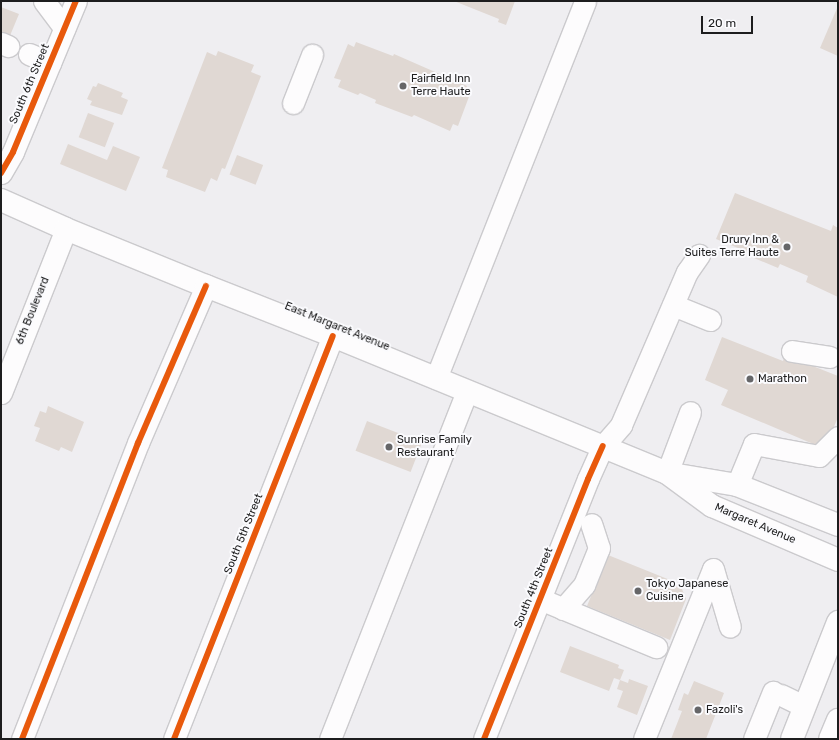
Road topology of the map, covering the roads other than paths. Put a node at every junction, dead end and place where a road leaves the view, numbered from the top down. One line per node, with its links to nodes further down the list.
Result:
1 (44, 1): 4 (street)
2 (76, 1): 4 (street, South 6th Street)
3 (585, 1): 19 (street)
4 (64, 28): 7 (street, South 6th Street)
5 (29, 54): 7 (street)
6 (312, 55): 8 (street)
7 (50, 63): 9 (street, South 6th Street)
8 (293, 103)
9 (1, 173)
10 (1, 200): 11 (main road, East Margaret Avenue)
11 (66, 229): 13 (main road, East Margaret Avenue); 21 (street, 6th Boulevard)
12 (699, 255): 14 (street, South 4th Street)
13 (206, 286): 16 (main road, East Margaret Avenue); 37 (street)
14 (673, 305): 15 (street); 24 (street, South 4th Street)
15 (710, 320)
16 (333, 336): 19 (main road, East Margaret Avenue); 38 (street, South 5th Street)
17 (792, 351): 18 (street)
18 (830, 357)
19 (436, 378): 20 (main road, East Margaret Avenue)
20 (467, 391): 24 (main road, East Margaret Avenue); 39 (street)
21 (1, 393)
22 (690, 412): 25 (street)
23 (838, 437): 26 (street)
24 (603, 446): 25 (main road, East Margaret Avenue); 30 (street, South 4th Street)
25 (666, 473): 26 (main road); 29 (main road, Margaret Avenue)
26 (737, 485): 28 (main road)
27 (591, 524): 31 (street)
28 (838, 525)
29 (838, 560)
30 (540, 599): 31 (street); 40 (street, South 4th Street)
31 (563, 609): 34 (street)
32 (838, 622): 35 (main road)
33 (730, 627): 41 (street)
34 (656, 647)
35 (804, 706): 42 (street); 43 (main road)
36 (838, 720): 44 (main road)
37 (22, 739)
38 (174, 739)
39 (330, 739)
40 (484, 739)
41 (644, 739)
42 (754, 739)
43 (792, 739)
44 (830, 739)

